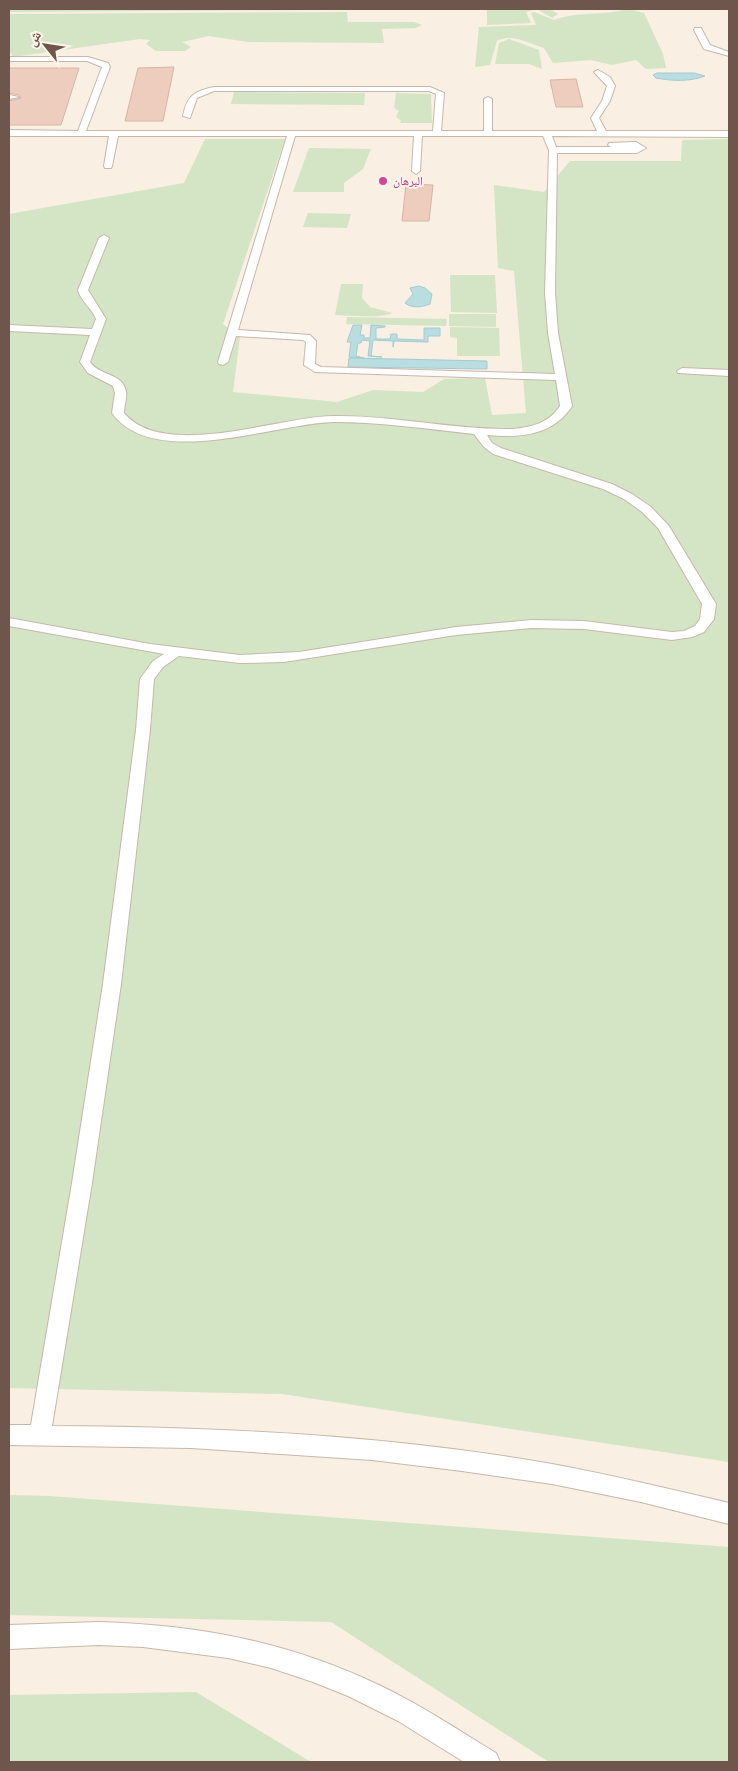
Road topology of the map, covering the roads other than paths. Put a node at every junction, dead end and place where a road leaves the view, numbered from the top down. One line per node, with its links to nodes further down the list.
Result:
1 (698, 30): 2 (lane)
2 (729, 54)
3 (9, 59): 8 (lane)
4 (598, 72): 15 (lane)
5 (488, 99): 13 (lane)
6 (187, 116): 12 (lane)
7 (9, 133): 8 (lane)
8 (81, 133): 9 (lane)
9 (114, 133): 10 (lane); 18 (lane)
10 (292, 133): 11 (lane); 23 (lane)
11 (418, 133): 12 (lane); 19 (lane)
12 (437, 133): 13 (lane)
13 (488, 133): 14 (lane)
14 (546, 133): 15 (lane); 17 (lane)
15 (603, 134): 16 (lane)
16 (729, 134)
17 (552, 147): 17 (lane); 27 (lane)
18 (108, 166)
19 (416, 172)
20 (104, 238): 22 (lane)
21 (9, 328): 22 (lane)
22 (97, 332): 28 (lane)
23 (232, 333): 24 (lane); 27 (lane)
24 (223, 362)
25 (682, 371): 26 (lane)
26 (729, 372)
27 (561, 377): 28 (lane)
28 (478, 431): 30 (lane)
29 (9, 622): 30 (lane)
30 (176, 652): 31 (lane)
31 (40, 1435): 32 (lane); 33 (lane)
32 (9, 1436)
33 (729, 1514)
34 (9, 1637): 35 (lane)
35 (487, 1762)

